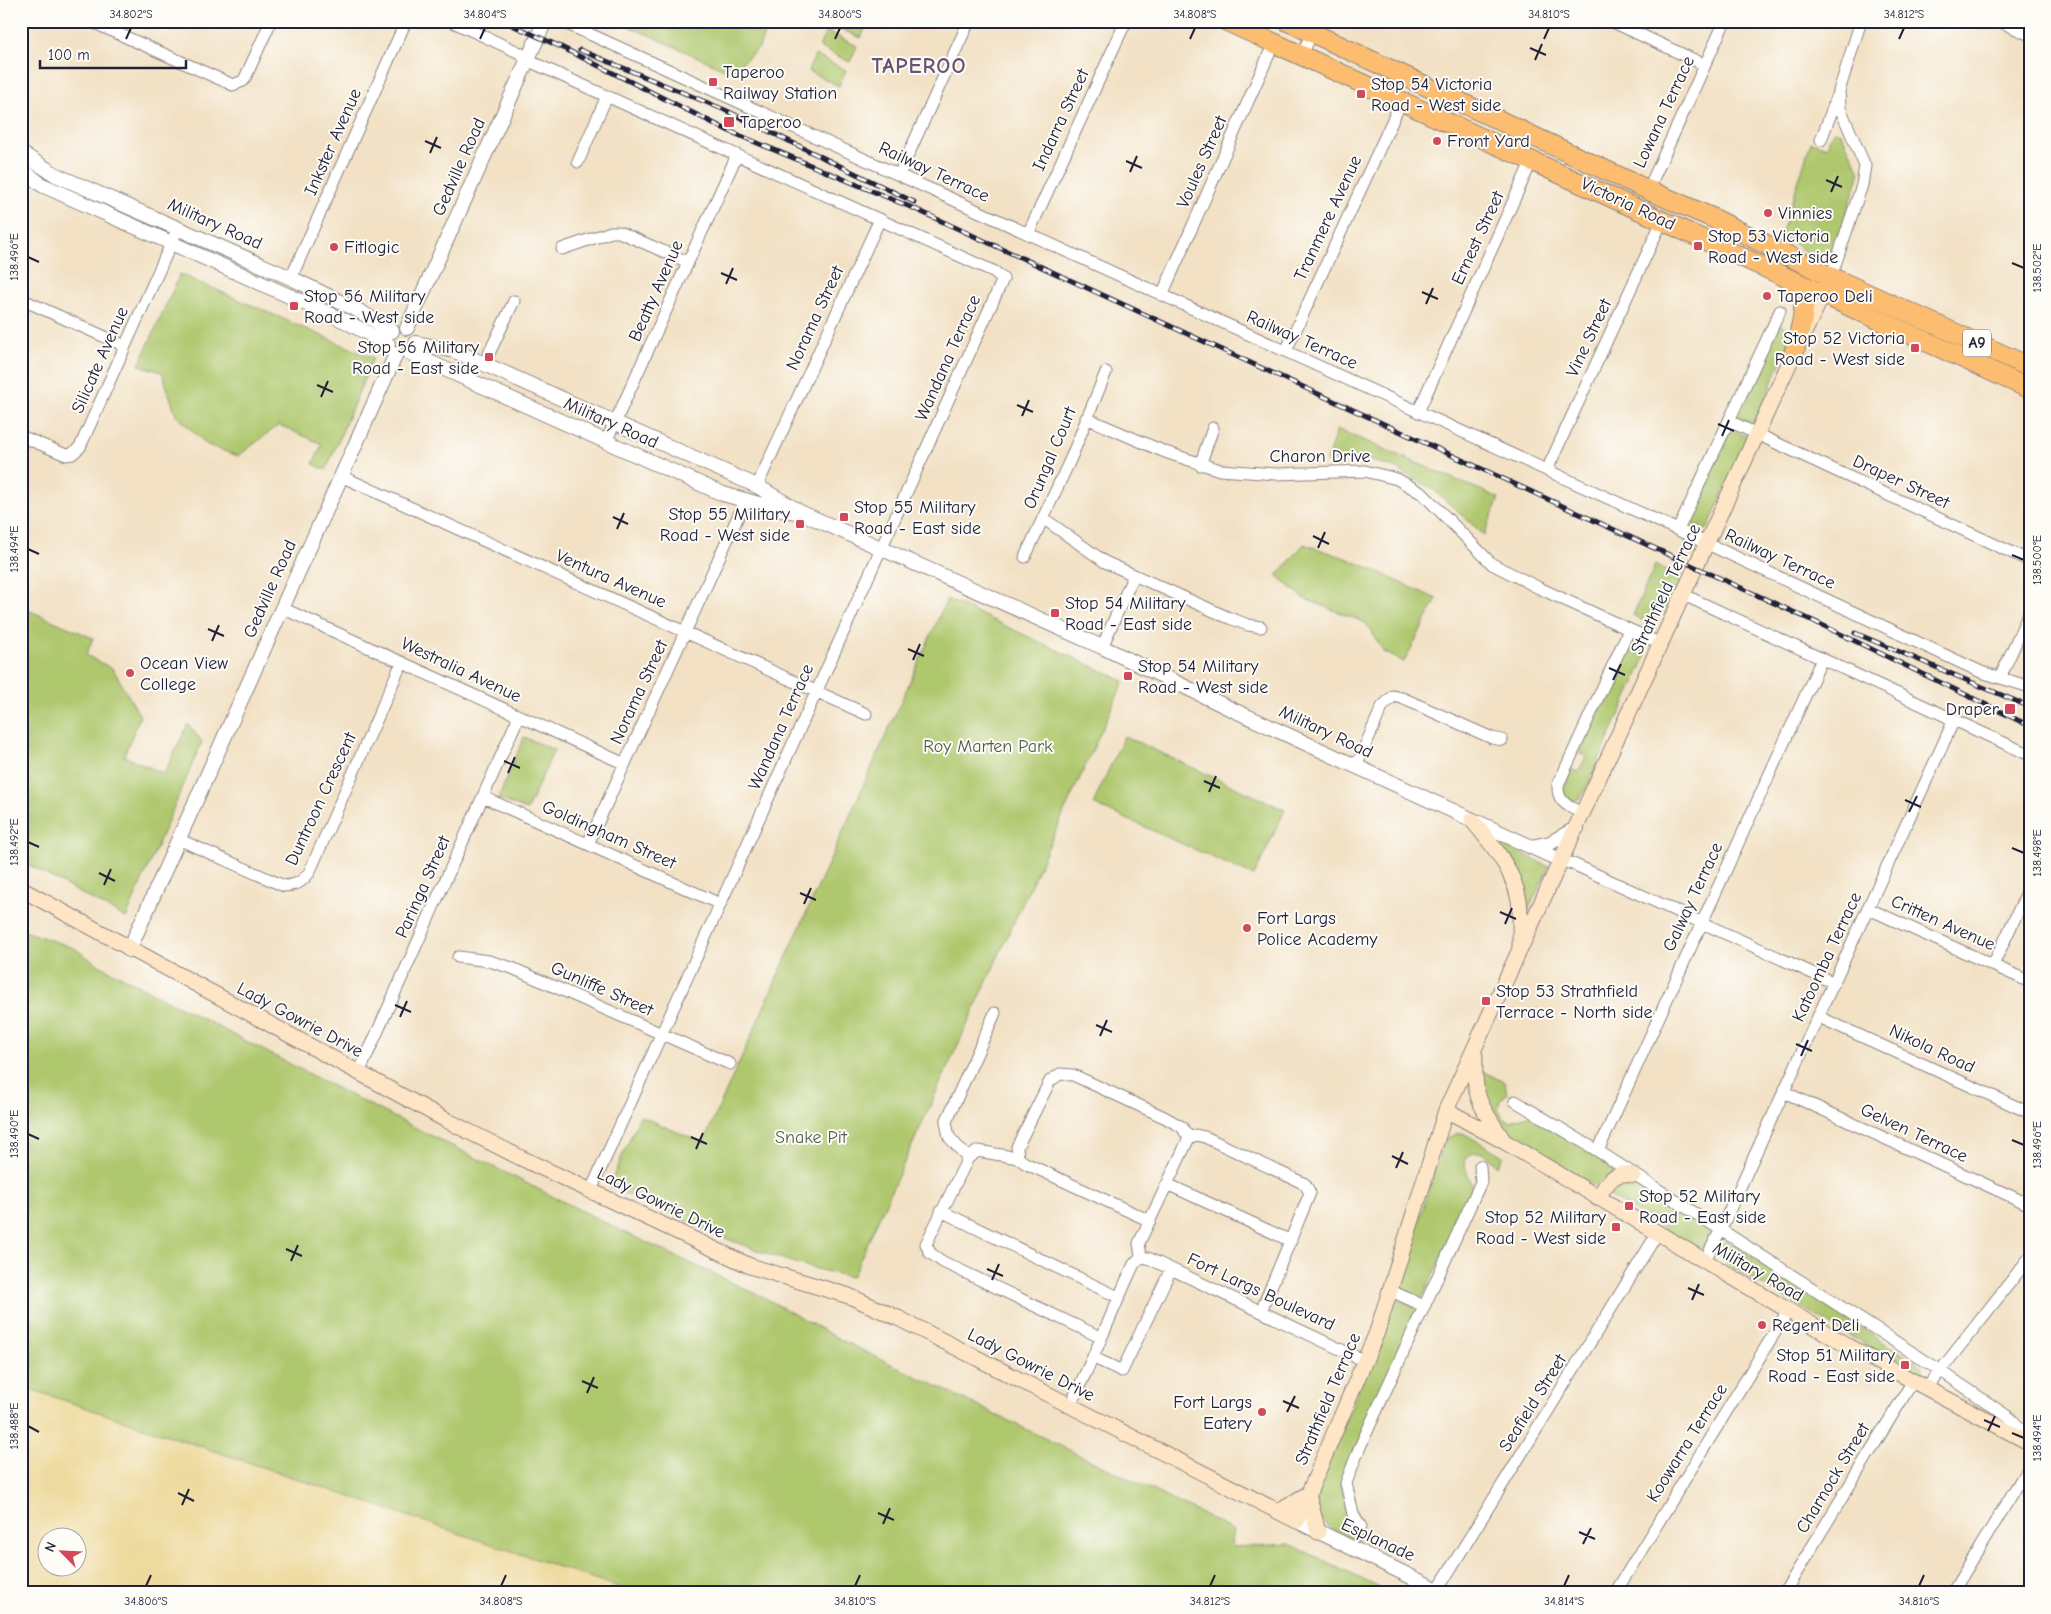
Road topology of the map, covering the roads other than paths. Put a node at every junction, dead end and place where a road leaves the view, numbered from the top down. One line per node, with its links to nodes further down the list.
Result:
1 (90, 21): 2 (street)
2 (271, 21)
3 (406, 21): 42 (street, Inkster Avenue)
4 (451, 21): 19 (street)
5 (545, 21): 19 (street, Gedville Road)
6 (561, 21): 31 (street, Railway Terrace)
7 (969, 21): 31 (street)
8 (1126, 21): 37 (street, Indarra Street)
9 (1226, 21): 17 (highway, Victoria Road / A9)
10 (1287, 21): 15 (highway, Victoria Road / A9)
11 (1611, 21): 20 (street)
12 (1725, 21): 20 (street, Lowana Terrace)
13 (1861, 21): 21 (street, Strathfield Terrace)
14 (1999, 21): 16 (street)
15 (1315, 27): 18 (street); 27 (highway, Victoria Road / A9)
16 (2030, 36)
17 (1274, 43): 18 (highway, Victoria Road / A9); 44 (street, Voules Street)
18 (1302, 55): 23 (highway, Victoria Road / A9)
19 (528, 60): 22 (street); 49 (street, Gedville Road)
20 (1705, 65): 32 (street, Lowana Terrace)
21 (1839, 91): 24 (street, Strathfield Terrace); 41 (street, Strathfield Terrace)
22 (607, 96): 26 (street); 29 (street)
23 (1402, 100): 28 (highway, Victoria Road / A9); 51 (street, Tranmere Avenue)
24 (1821, 140)
25 (21, 153): 36 (street, Military Road)
26 (737, 155): 34 (street); 40 (street, Beatty Avenue)
27 (1582, 159): 32 (highway, Victoria Road / A9); 33 (highway)
28 (1532, 160): 33 (highway, Victoria Road / A9); 57 (street, Ernest Street)
29 (578, 162)
30 (21, 169): 38 (street, Military Road)
31 (899, 175): 37 (street, Railway Terrace)
32 (1648, 190): 41 (highway, Victoria Road / A9)
33 (1600, 191): 35 (highway, Victoria Road / A9)
34 (880, 218): 68 (street, Norama Street); 74 (street, Wandana Terrace)
35 (1663, 219): 43 (highway, Victoria Road / A9); 66 (street, Vine Street)
36 (178, 228): 38 (street, Silicate Avenue); 42 (street, Military Road)
37 (1028, 234): 44 (street, Railway Terrace)
38 (172, 243): 49 (street, Military Road); 50 (street, Silicate Avenue)
39 (562, 249): 40 (street)
40 (688, 262): 60 (street, Beatty Avenue)
41 (1831, 277): 45 (main road, Strathfield Terrace); 54 (highway, Victoria Road / A9)
42 (291, 278): 49 (street, Military Road)
43 (1799, 284): 45 (highway, Victoria Road / A9); 52 (highway)
44 (1162, 295): 51 (street, Railway Terrace)
45 (1824, 295): 52 (main road, Strathfield Terrace); 56 (highway, Victoria Road / A9)
46 (21, 299): 50 (street)
47 (514, 301): 53 (street)
48 (1780, 311): 59 (street, Strathfield Terrace)
49 (400, 345): 53 (street, Military Road); 64 (street, Military Road); 67 (street, Gedville Road)
50 (125, 346): 63 (street, Silicate Avenue)
51 (1286, 352): 57 (street, Railway Terrace)
52 (1794, 353): 62 (main road, Strathfield Terrace)
53 (484, 364): 60 (street, Military Road)
54 (2030, 367)
55 (1106, 372): 58 (street, Orungal Court)
56 (2030, 389)
57 (1418, 412): 66 (street, Railway Terrace)
58 (1086, 418): 65 (street, Charon Drive); 71 (street, Orungal Court)
59 (1729, 421): 62 (street); 72 (street, Strathfield Terrace)
60 (615, 423): 64 (street, Beatty Avenue); 68 (street, Military Road)
61 (1214, 428): 65 (street)
62 (1758, 435): 73 (main road, Strathfield Terrace); 76 (street, Draper Street)
63 (21, 436)
64 (606, 442): 69 (street, Military Road)
65 (1200, 465): 82 (street, Charon Drive)
66 (1547, 470): 72 (street, Railway Terrace)
67 (341, 476): 79 (street, Gedville Road); 83 (street, Ventura Avenue)
68 (757, 486): 70 (street, Military Road)
69 (746, 499): 70 (street, Military Road); 83 (street, Norama Street)
70 (802, 513): 74 (street, Military Road)
71 (1043, 518): 75 (street, Orungal Court); 77 (street)
72 (1678, 530): 73 (street, Railway Terrace)
73 (1707, 544): 78 (main road, Strathfield Terrace); 88 (street, Railway Terrace)
74 (882, 547): 85 (street, Military Road); 90 (street, Wandana Terrace)
75 (1025, 557)
76 (2030, 561)
77 (1134, 575): 81 (street); 85 (street)
78 (1684, 595): 84 (main road, Strathfield Terrace); 86 (street)
79 (282, 608): 87 (street, Westralia Avenue); 102 (street, Gedville Road)
80 (2030, 611): 88 (street)
81 (1261, 627)
82 (1629, 630): 84 (street, Charon Drive); 99 (street, Strathfield Terrace)
83 (685, 632): 90 (street, Ventura Avenue); 96 (street, Norama Street)
84 (1661, 644): 99 (main road, Strathfield Terrace)
85 (1102, 647): 97 (street, Military Road)
86 (1822, 659): 93 (street); 110 (street, Galway Terrace)
87 (402, 662): 92 (street, Westralia Avenue); 102 (street, Duntroon Crescent)
88 (2000, 678): 89 (street, Railway Terrace)
89 (2030, 687)
90 (816, 692): 91 (street, Ventura Avenue); 108 (street, Wandana Terrace)
91 (866, 714)
92 (520, 716): 96 (street, Westralia Avenue); 98 (street, Paringa Street)
93 (1954, 720): 95 (street); 109 (street, Katoomba Terrace)
94 (1502, 740): 97 (street)
95 (2030, 755)
96 (625, 764): 103 (street, Norama Street)
97 (1356, 767): 100 (street, Military Road)
98 (483, 797): 103 (street, Goldingham Street); 122 (street, Paringa Street)
99 (1583, 814): 101 (main road, Strathfield Terrace)
100 (1472, 820): 104 (street, Military Road); 112 (main road)
101 (1577, 828): 104 (street); 105 (main road, Strathfield Terrace)
102 (178, 840): 111 (street, Gedville Road)
103 (588, 844): 108 (street, Goldingham Street)
104 (1531, 847): 105 (street, Military Road)
105 (1562, 861): 110 (street); 112 (main road, Strathfield Terrace)
106 (2030, 886): 114 (street)
107 (21, 890): 111 (main road, Lady Gowrie Drive)
108 (720, 904): 119 (street, Wandana Terrace)
109 (1869, 908): 114 (street, Critten Avenue); 116 (street, Katoomba Terrace)
110 (1701, 922): 116 (street); 129 (street, Galway Terrace)
111 (129, 950): 122 (main road, Lady Gowrie Drive)
112 (1520, 951): 120 (main road, Strathfield Terrace)
113 (458, 957): 119 (street, Gunliffe Street)
114 (1993, 965): 115 (street, Critten Avenue)
115 (2030, 982)
116 (1834, 983): 118 (street, Katoomba Terrace)
117 (996, 1013): 130 (street)
118 (1819, 1016): 123 (street, Katoomba Terrace); 126 (street, Nikola Road)
119 (661, 1034): 121 (street, Gunliffe Street); 135 (street, Wandana Terrace)
120 (1476, 1047): 125 (main road, Strathfield Terrace); 128 (main road)
121 (730, 1064)
122 (359, 1073): 135 (main road, Lady Gowrie Drive)
123 (1784, 1092): 137 (street, Gelven Terrace); 140 (street, Katoomba Terrace)
124 (1515, 1101): 129 (street, Military Road)
125 (1446, 1110): 128 (main road, Military Road); 147 (main road, Strathfield Terrace)
126 (2030, 1113)
127 (1189, 1138): 131 (street); 134 (street); 142 (street)
128 (1505, 1142): 136 (main road, Military Road)
129 (1598, 1151): 133 (street, Military Road)
130 (968, 1158): 131 (street); 138 (street)
131 (1018, 1158): 139 (street)
132 (1480, 1166): 149 (street)
133 (1633, 1175): 136 (main road); 140 (street, Military Road)
134 (1167, 1184): 139 (street); 142 (street)
135 (591, 1190): 158 (main road, Lady Gowrie Drive)
136 (1597, 1198): 141 (main road, Military Road)
137 (2030, 1205)
138 (941, 1212): 148 (street); 152 (street)
139 (1150, 1221): 143 (street)
140 (1720, 1231): 145 (street, Katoomba Terrace); 155 (street, Military Road)
141 (1657, 1234): 145 (main road, Military Road); 167 (street, Seafield Street)
142 (1291, 1241): 150 (street)
143 (1141, 1257): 146 (street, Fort Largs Boulevard); 148 (street)
144 (2030, 1257): 155 (street)
145 (1704, 1262): 151 (main road, Military Road)
146 (1171, 1269): 150 (street, Fort Largs Boulevard); 153 (street)
147 (1389, 1290): 149 (street); 154 (main road, Strathfield Terrace)
148 (1118, 1297): 152 (street)
149 (1424, 1306): 165 (street)
150 (1261, 1311): 154 (street, Fort Largs Boulevard)
151 (1788, 1311): 156 (main road, Military Road); 168 (street, Koowarra Terrace)
152 (1100, 1337): 153 (street)
153 (1094, 1358): 158 (street)
154 (1365, 1361): 162 (main road, Strathfield Terrace)
155 (1941, 1371): 157 (street); 159 (street, Military Road)
156 (1913, 1381): 157 (main road, Military Road); 169 (street, Charnock Street)
157 (1926, 1389): 160 (main road, Military Road)
158 (1070, 1405): 163 (main road, Lady Gowrie Drive)
159 (2030, 1438)
160 (2030, 1443)
161 (2030, 1465): 170 (street)
162 (1308, 1494): 163 (main road); 164 (main road, Strathfield Terrace); 166 (main road)
163 (1278, 1511): 164 (main road, Lady Gowrie Drive)
164 (1297, 1521): 166 (street, Esplanade)
165 (1361, 1527)
166 (1318, 1532): 167 (street, Esplanade)
167 (1441, 1591)
168 (1615, 1593)
169 (1784, 1593)
170 (1952, 1593)

